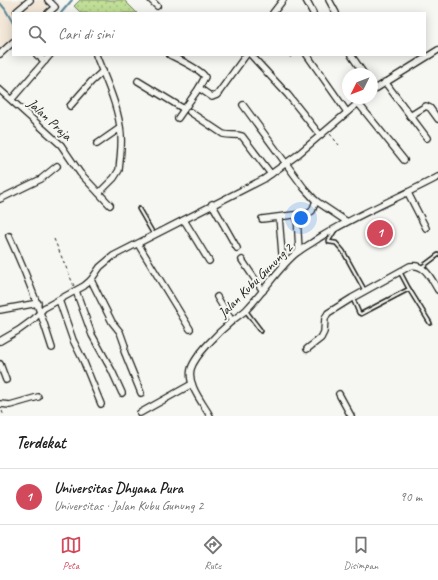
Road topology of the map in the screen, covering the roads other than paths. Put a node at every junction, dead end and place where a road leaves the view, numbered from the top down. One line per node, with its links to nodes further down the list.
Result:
1 (30, 0): 8 (street)
2 (48, 0): 9 (street)
3 (151, 0): 7 (street)
4 (283, 0): 10 (street)
5 (306, 0): 11 (street)
6 (329, 0): 12 (street)
7 (157, 6)
8 (17, 11)
9 (49, 12)
10 (274, 12)
11 (312, 12)
12 (335, 12)
13 (12, 43): 15 (street)
14 (438, 50): 28 (street)
15 (0, 54)
16 (38, 56): 24 (street)
17 (49, 56): 24 (street)
18 (96, 56): 26 (street)
19 (172, 56): 30 (street)
20 (245, 56): 30 (street)
21 (252, 56): 44 (street)
22 (308, 56): 39 (street)
23 (352, 56): 25 (street)
24 (45, 62): 32 (street)
25 (360, 68)
26 (103, 71): 36 (street); 43 (street)
27 (138, 81): 37 (street)
28 (385, 82): 29 (street); 40 (street)
29 (378, 86)
30 (199, 88): 37 (street)
31 (0, 90): 32 (street, Jalan Praja)
32 (12, 99): 53 (street, Jalan Praja)
33 (357, 104): 39 (street)
34 (359, 104): 47 (street)
35 (243, 105): 48 (street)
36 (70, 106)
37 (184, 109): 41 (street)
38 (190, 112): 50 (street)
39 (347, 112): 44 (street)
40 (410, 116): 42 (street); 45 (street)
41 (178, 118)
42 (438, 119)
43 (120, 128): 46 (street); 53 (street)
44 (320, 135): 48 (street)
45 (427, 138)
46 (97, 144)
47 (404, 160)
48 (286, 162): 50 (street); 55 (street)
49 (57, 166): 54 (street)
50 (271, 174): 56 (street)
51 (438, 177): 52 (street, Jalan Kubu Gunung 2)
52 (408, 193): 63 (street, Jalan Kubu Gunung 2); 65 (street)
53 (99, 194): 57 (street, Jalan Praja)
54 (0, 199)
55 (316, 201): 59 (street); 63 (street)
56 (212, 204): 62 (street); 69 (street)
57 (110, 205)
58 (139, 209): 67 (lane)
59 (297, 215): 60 (street); 70 (street)
60 (278, 217): 61 (street); 74 (street)
61 (262, 219)
62 (184, 220): 67 (street); 73 (street)
63 (346, 221): 64 (street, Jalan Kubu Gunung 2)
64 (336, 227): 70 (street, Jalan Kubu Gunung 2); 82 (lane)
65 (426, 228)
66 (9, 236): 86 (street)
67 (154, 236): 68 (street)
68 (138, 244): 77 (street); 92 (street)
69 (237, 248)
70 (299, 251): 74 (street, Jalan Kubu Gunung 2)
71 (438, 255): 75 (lane)
72 (242, 260): 81 (street)
73 (209, 261)
74 (283, 266): 81 (street, Jalan Kubu Gunung 2)
75 (422, 268): 76 (street); 79 (street)
76 (399, 271): 78 (lane); 82 (street)
77 (91, 280): 80 (street); 101 (street)
78 (409, 289): 84 (lane); 91 (lane)
79 (438, 290)
80 (76, 291): 85 (street); 100 (street)
81 (263, 291): 88 (street, Jalan Kubu Gunung 2)
82 (365, 291): 84 (street)
83 (217, 297): 90 (street)
84 (352, 298): 96 (street)
85 (60, 300): 89 (street); 105 (street)
86 (38, 303): 87 (street); 89 (street)
87 (0, 310)
88 (246, 310): 90 (street, Jalan Kubu Gunung 2); 93 (lane)
89 (41, 311): 94 (street); 95 (street)
90 (232, 320): 99 (street, Jalan Kubu Gunung 2)
91 (430, 323)
92 (190, 329)
93 (261, 331)
94 (0, 340)
95 (52, 348)
96 (307, 349)
97 (0, 364): 98 (street)
98 (6, 380)
99 (192, 384): 106 (street); 107 (street)
100 (122, 392)
101 (141, 393)
102 (339, 394): 108 (street)
103 (38, 397): 104 (street)
104 (0, 404)
105 (101, 404)
106 (140, 413)
107 (210, 416)
108 (351, 416)

